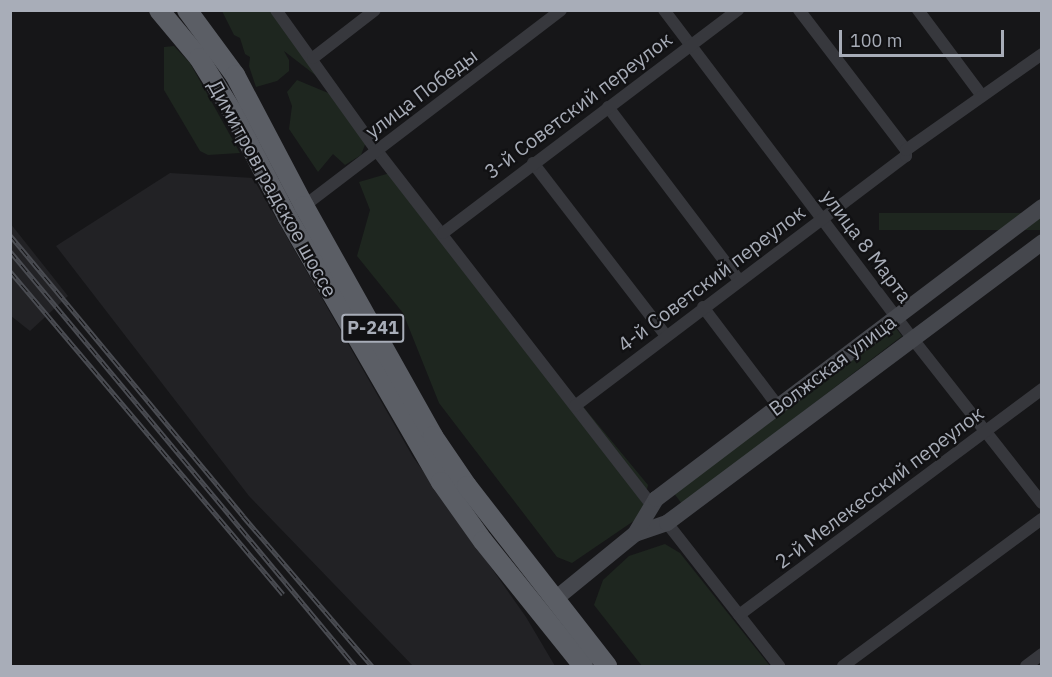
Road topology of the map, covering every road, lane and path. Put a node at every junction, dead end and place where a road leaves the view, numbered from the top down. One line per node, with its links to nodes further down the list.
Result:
1 (159, 10): 37 (highway, Димитровградское шоссе / Р-241)
2 (187, 10): 18 (highway, Димитровградское шоссе / Р-241)
3 (276, 10): 12 (street)
4 (375, 10): 12 (street)
5 (561, 10): 16 (street, улица Победы)
6 (664, 10): 10 (street, улица 8 Марта)
7 (738, 10): 10 (street, 3-й Советский переулок)
8 (799, 10): 15 (street)
9 (918, 10): 13 (street)
10 (690, 45): 14 (street, 3-й Советский переулок); 20 (street, улица 8 Марта)
11 (1041, 54): 13 (street, 4-й Советский переулок)
12 (313, 58): 16 (street)
13 (982, 96): 15 (street, 4-й Советский переулок)
14 (608, 107): 17 (street, 3-й Советский переулок); 23 (street)
15 (906, 150): 20 (street, 4-й Советский переулок)
16 (377, 151): 18 (street, улица Победы); 21 (street)
17 (533, 163): 21 (street, 3-й Советский переулок); 26 (street)
18 (304, 206): 37 (highway, Димитровградское шоссе / Р-241)
19 (1041, 207): 25 (main road, Волжская улица)
20 (822, 219): 23 (street, 4-й Советский переулок); 25 (street, улица 8 Марта)
21 (442, 233): 29 (street)
22 (1041, 242): 27 (main road, Волжская улица)
23 (739, 280): 24 (street, 4-й Советский переулок)
24 (703, 307): 26 (street, 4-й Советский переулок); 30 (street)
25 (897, 317): 27 (street, улица 8 Марта); 30 (main road, Волжская улица)
26 (666, 336): 29 (street, 4-й Советский переулок)
27 (912, 338): 31 (street, улица 8 Марта); 35 (main road, Волжская улица)
28 (1041, 389): 31 (street, 2-й Мелекесский переулок)
29 (575, 406): 33 (street)
30 (778, 406): 33 (main road, Волжская улица)
31 (986, 431): 32 (street, улица 8 Марта); 38 (street, 2-й Мелекесский переулок)
32 (1041, 503)
33 (652, 505): 36 (main road, Волжская улица)
34 (1041, 519): 45 (street)
35 (668, 523): 36 (main road, Волжская улица); 38 (street)
36 (635, 534): 37 (main road, Волжская улица)
37 (546, 606): 39 (highway, Димитровградское шоссе / Р-241); 43 (highway, Димитровградское шоссе / Р-241)
38 (739, 615): 44 (street)
39 (564, 643): 41 (main road); 42 (highway, Димитровградское шоссе / Р-241)
40 (1041, 654): 46 (street)
41 (572, 666)
42 (583, 666)
43 (607, 666)
44 (779, 666)
45 (843, 666)
46 (1026, 666)

